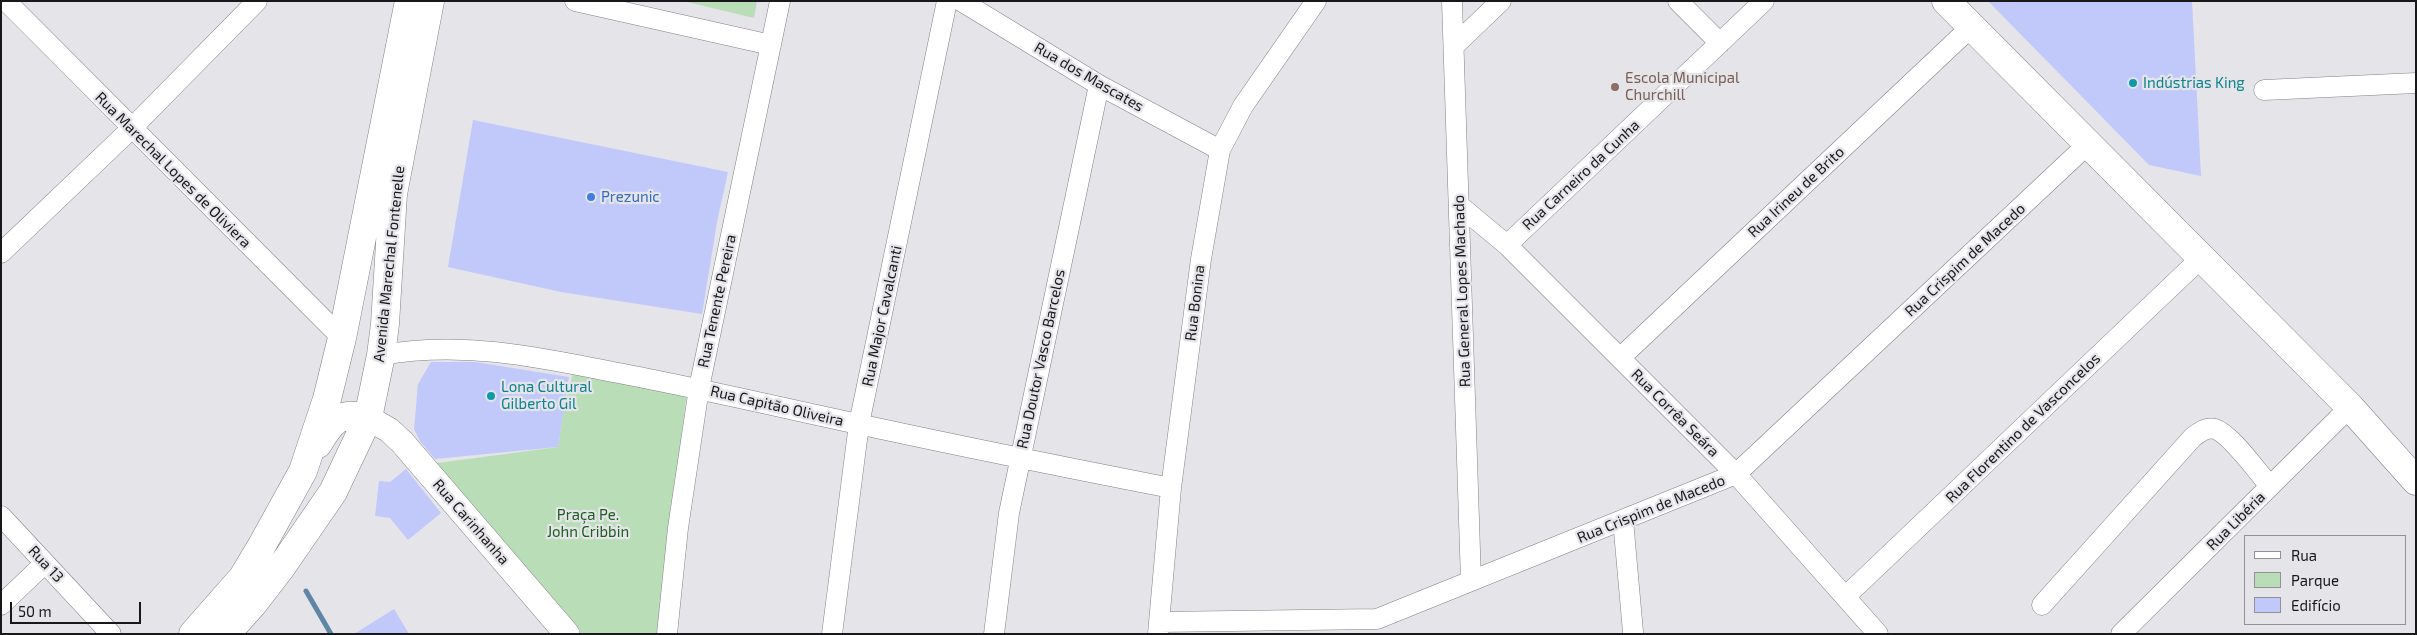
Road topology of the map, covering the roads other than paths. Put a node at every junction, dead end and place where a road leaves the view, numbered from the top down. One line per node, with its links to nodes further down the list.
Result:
1 (6, 1): 23 (street, Rua Marechal Lopes de Oliviera)
2 (257, 1): 23 (street)
3 (409, 1): 30 (main road, Avenida Marechal Fontenelle)
4 (430, 1): 31 (main road, Avenida Marechal Fontenelle)
5 (575, 1): 15 (street)
6 (780, 1): 18 (street, Rua Tenente Pereira)
7 (947, 1): 36 (street, Rua Major Cavalcanti)
8 (961, 1): 21 (street, Rua dos Mascates)
9 (1316, 1): 25 (street, Rua Bonina)
10 (1452, 1): 19 (street, Rua General Lopes Machado)
11 (1501, 1): 19 (street)
12 (1678, 1): 17 (street)
13 (1764, 1): 17 (street, Rua Carneiro da Cunha)
14 (1946, 1): 16 (main road)
15 (622, 6): 18 (street)
16 (1972, 27): 24 (main road); 32 (street, Rua Irineu de Brito)
17 (1720, 43): 27 (street, Rua Carneiro da Cunha)
18 (771, 45): 33 (street, Rua Tenente Pereira)
19 (1454, 46): 26 (street, Rua General Lopes Machado)
20 (2416, 83): 22 (street)
21 (1098, 85): 25 (street, Rua dos Mascates); 37 (street, Rua Doutor Vasco Barcelos)
22 (2264, 90)
23 (131, 128): 28 (street); 30 (street, Rua Marechal Lopes de Oliviera)
24 (2088, 144): 29 (main road); 39 (street, Rua Crispim de Macedo)
25 (1220, 150): 42 (street, Rua Bonina)
26 (1460, 206): 27 (street, Rua Corrêa Seára); 46 (street, Rua General Lopes Machado)
27 (1507, 245): 32 (street, Rua Corrêa Seára)
28 (1, 253)
29 (2201, 258): 34 (main road); 47 (street, Rua Florentino de Vasconcelos)
30 (342, 338): 38 (main road, Avenida Marechal Fontenelle)
31 (381, 355): 33 (street, Rua Capitão Oliveira); 35 (main road, Avenida Marechal Fontenelle)
32 (1620, 358): 39 (street, Rua Corrêa Seára)
33 (699, 388): 36 (street, Rua Capitão Oliveira); 57 (street, Rua Tenente Pereira)
34 (2350, 407): 40 (main road); 41 (street, Rua Libéria)
35 (368, 418): 38 (main road); 55 (main road, Avenida Marechal Fontenelle); 56 (street, Rua Carinhanha)
36 (859, 424): 37 (street, Rua Capitão Oliveira); 58 (street, Rua Major Cavalcanti)
37 (1021, 458): 42 (street, Rua Capitão Oliveira); 59 (street, Rua Doutor Vasco Barcelos)
38 (303, 471): 54 (main road, Avenida Marechal Fontenelle)
39 (1736, 474): 44 (street, Rua Crispim de Macedo); 47 (street, Rua Corrêa Seára)
40 (2416, 481)
41 (2270, 486): 49 (street); 61 (street, Rua Libéria)
42 (1171, 488): 51 (street, Rua Bonina)
43 (1, 516): 45 (street, Rua 13)
44 (1623, 520): 46 (street, Rua Crispim de Macedo); 52 (street)
45 (45, 563): 48 (street); 53 (street, Rua 13)
46 (1471, 581): 50 (street, Rua Crispim de Macedo)
47 (1845, 597): 60 (street, Rua Corrêa Seára)
48 (1, 605)
49 (2042, 605)
50 (1378, 626): 51 (street, Rua Crispim de Macedo)
51 (1158, 628)
52 (1633, 632)
53 (111, 634)
54 (192, 634)
55 (226, 634)
56 (567, 634)
57 (667, 634)
58 (832, 634)
59 (994, 634)
60 (1878, 634)
61 (2121, 634)

